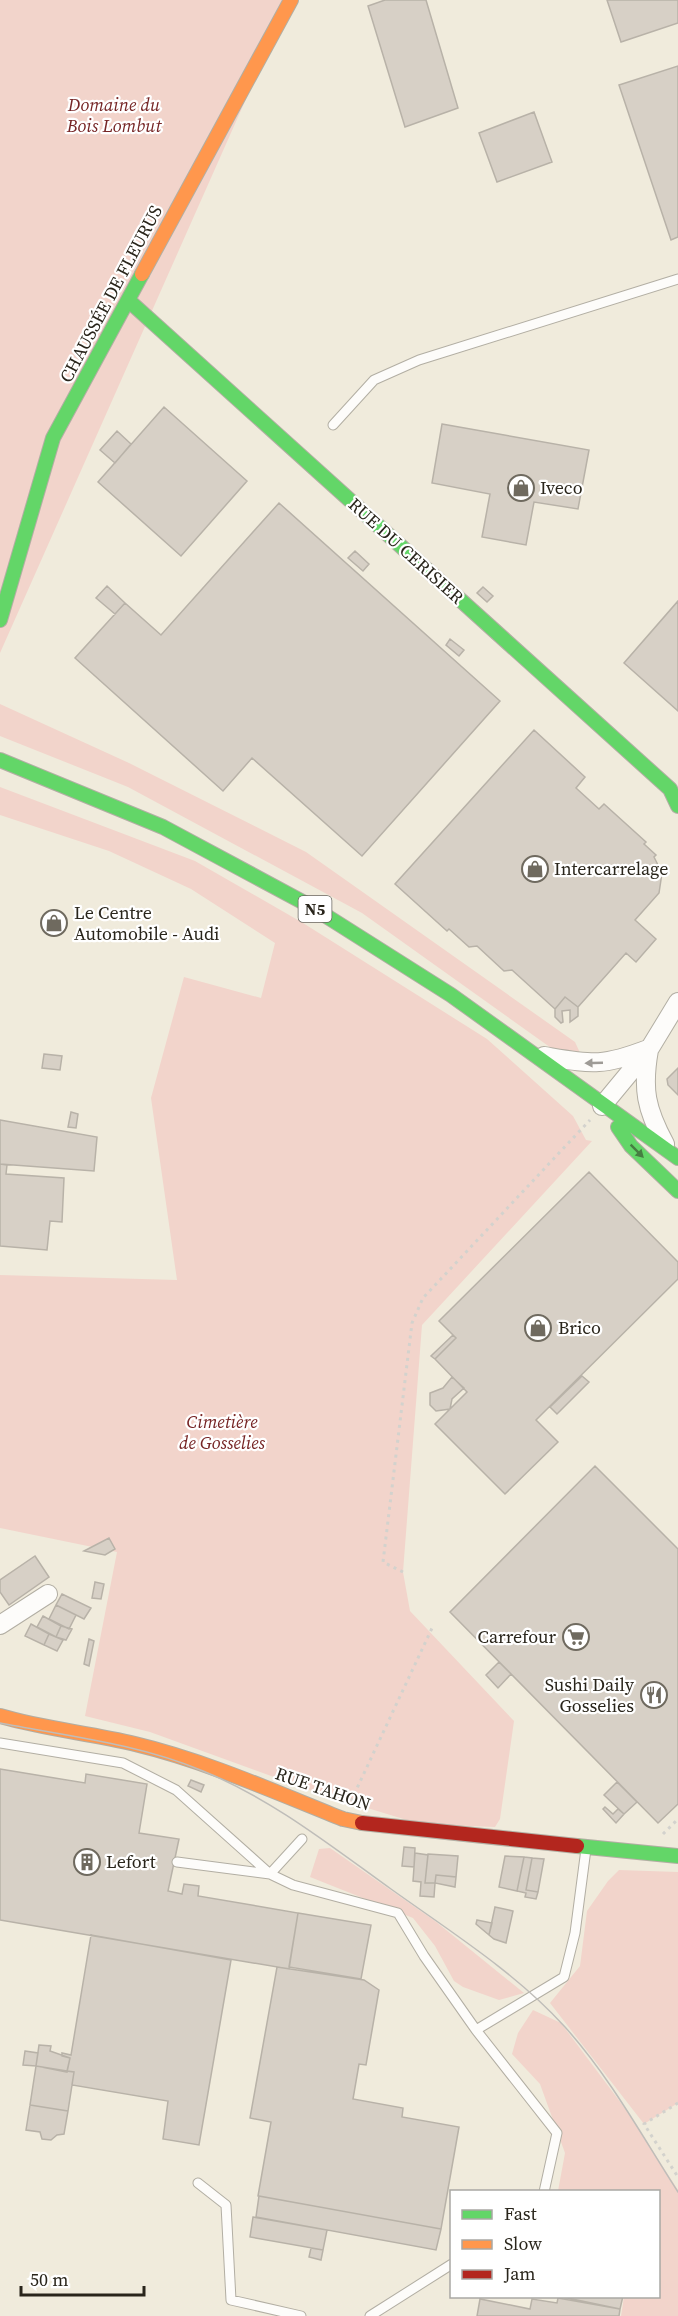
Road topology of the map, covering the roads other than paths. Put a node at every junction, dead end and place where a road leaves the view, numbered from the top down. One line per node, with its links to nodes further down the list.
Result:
1 (291, 0): 3 (street, CHAUSSÉE DE FLEURUS)
2 (678, 279): 4 (lane)
3 (128, 300): 5 (street, CHAUSSÉE DE FLEURUS); 7 (street, RUE DU CERISIER)
4 (333, 425)
5 (0, 620)
6 (0, 760): 10 (street, N5)
7 (678, 806)
8 (678, 1002): 9 (street)
9 (650, 1048): 10 (street, one-way to 10); 11 (street); 12 (street)
10 (533, 1054): 11 (street, N5)
11 (602, 1106): 12 (street, N5); 13 (street, N5, one-way to 13)
12 (673, 1154)
13 (678, 1191)
14 (48, 1594): 15 (street)
15 (0, 1625)
16 (0, 1716): 19 (street, RUE TAHON)
17 (0, 1743): 22 (lane)
18 (302, 1839): 22 (lane)
19 (587, 1847): 20 (street, RUE TAHON); 23 (lane)
20 (678, 1856)
21 (177, 1862): 22 (lane)
22 (270, 1874): 23 (lane)
23 (476, 2030): 25 (lane)
24 (198, 2183): 27 (lane)
25 (544, 2190)
26 (450, 2265): 28 (lane)
27 (301, 2316)
28 (370, 2316)

